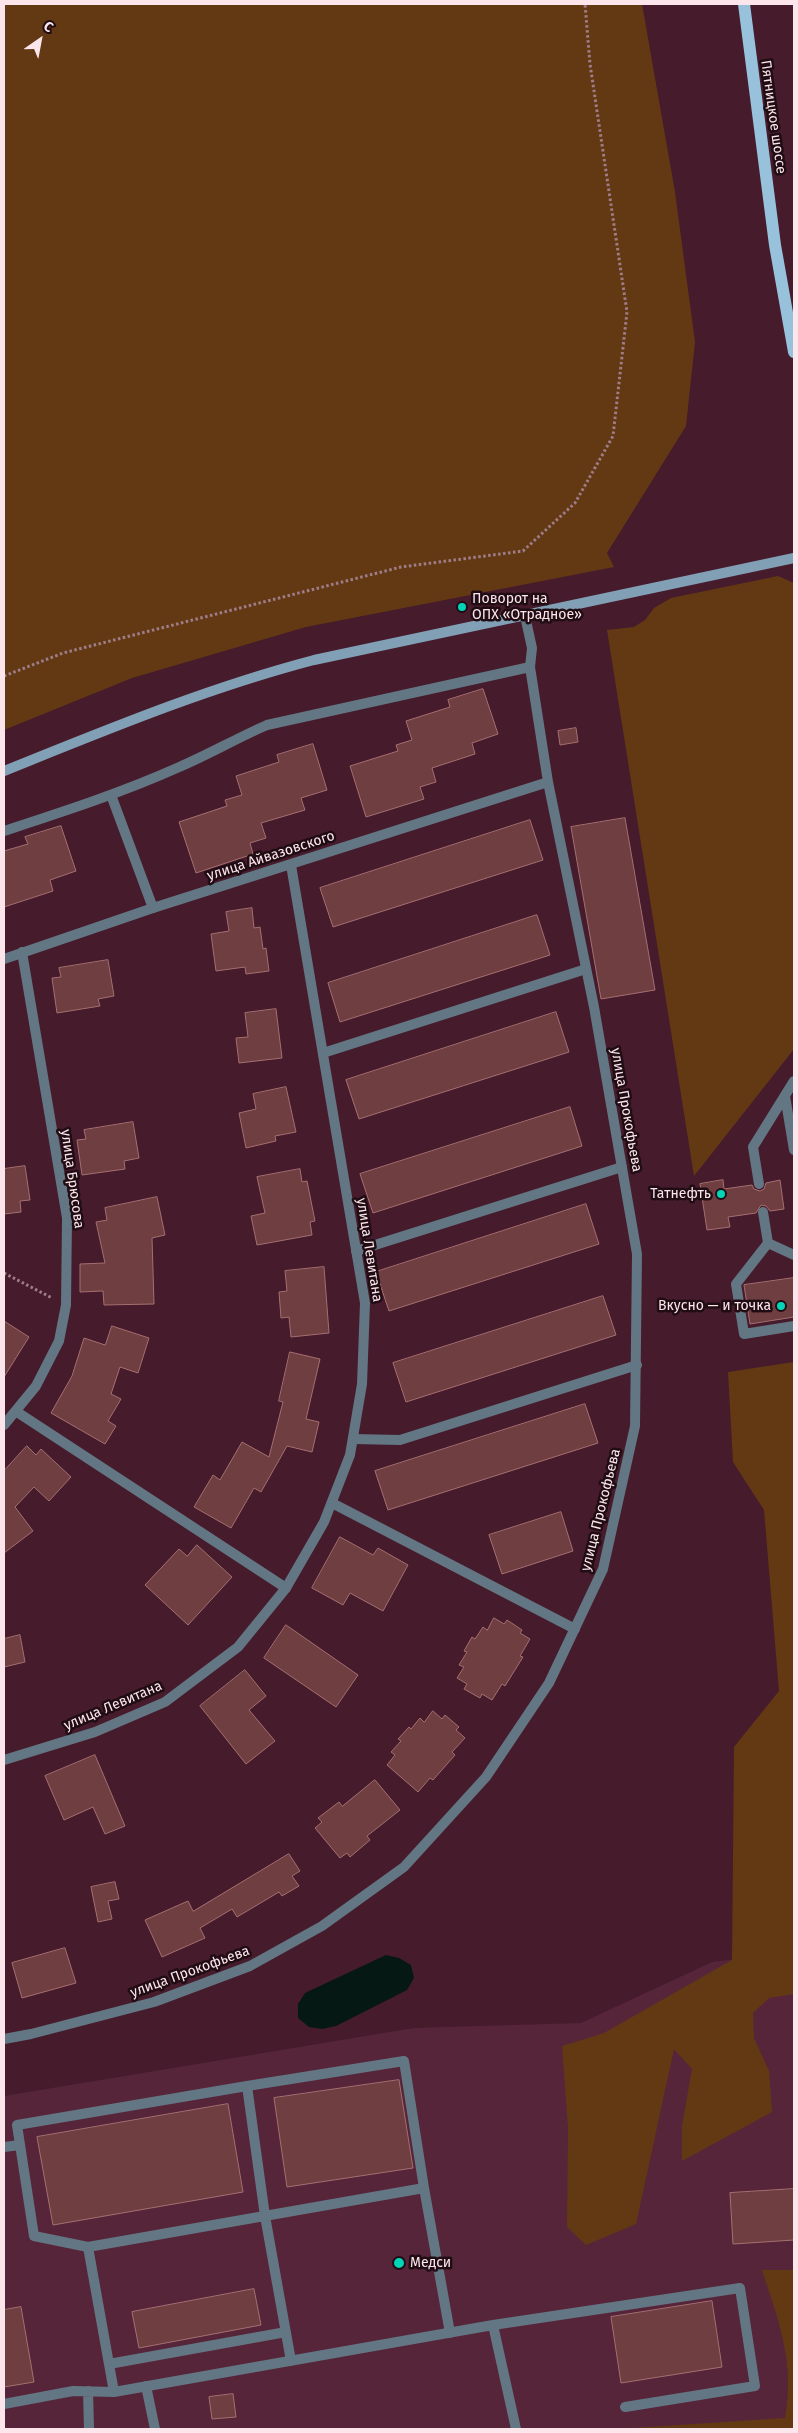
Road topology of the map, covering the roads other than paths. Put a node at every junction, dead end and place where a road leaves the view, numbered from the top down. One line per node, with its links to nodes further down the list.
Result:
1 (744, 4): 2 (main road, Пятницкое шоссе)
2 (794, 352)
3 (794, 558): 4 (street)
4 (525, 616): 5 (street, улица Прокофьева); 6 (street)
5 (530, 666): 7 (street, улица Прокофьева); 8 (street)
6 (4, 771)
7 (548, 782): 10 (street, улица Айвазовского); 14 (street, улица Прокофьева)
8 (111, 795): 9 (street); 11 (street)
9 (4, 831)
10 (291, 865): 11 (street, улица Айвазовского); 15 (street, улица Левитана)
11 (153, 908): 12 (street, улица Айвазовского)
12 (22, 952): 13 (street, улица Айвазовского); 27 (street, улица Брюсова)
13 (4, 959)
14 (586, 969): 15 (street); 19 (street, улица Прокофьева)
15 (323, 1054): 23 (street, улица Левитана)
16 (794, 1081): 17 (street)
17 (785, 1096): 18 (street); 20 (street)
18 (794, 1150)
19 (622, 1167): 23 (street); 26 (street, улица Прокофьева)
20 (759, 1184)
21 (763, 1212): 22 (street)
22 (768, 1242): 24 (street); 25 (street)
23 (356, 1251): 29 (street, улица Левитана)
24 (794, 1255)
25 (794, 1326)
26 (637, 1365): 29 (street); 32 (street, улица Прокофьева)
27 (17, 1412): 28 (street, улица Брюсова); 31 (street)
28 (4, 1425)
29 (353, 1439): 30 (street, улица Левитана)
30 (332, 1503): 31 (street, улица Левитана); 32 (street)
31 (286, 1588): 33 (street, улица Левитана)
32 (575, 1629): 34 (street, улица Прокофьева)
33 (4, 1760)
34 (4, 2038)
35 (247, 2086): 36 (street); 38 (street); 39 (street)
36 (20, 2145): 37 (street); 40 (street)
37 (4, 2147)
38 (424, 2188): 39 (street); 43 (street)
39 (265, 2216): 40 (street); 42 (street)
40 (88, 2246): 45 (street)
41 (493, 2325): 43 (street); 50 (street); 53 (street)
42 (286, 2332): 44 (street); 45 (street)
43 (450, 2333): 44 (street)
44 (291, 2361): 46 (street)
45 (109, 2364): 48 (street)
46 (146, 2386): 48 (street); 52 (street)
47 (88, 2392): 48 (street); 49 (street); 51 (street)
48 (114, 2392)
49 (4, 2404)
50 (625, 2406)
51 (89, 2429)
52 (155, 2429)
53 (516, 2429)

